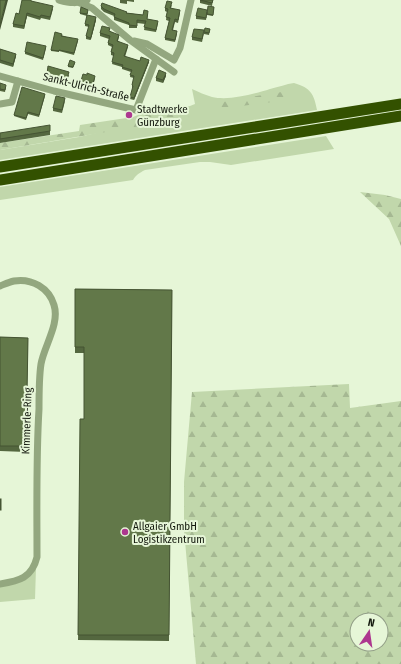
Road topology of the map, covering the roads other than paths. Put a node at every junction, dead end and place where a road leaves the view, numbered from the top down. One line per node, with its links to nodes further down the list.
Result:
1 (59, 0): 4 (street)
2 (87, 0): 4 (street)
3 (191, 0): 5 (street)
4 (80, 3): 5 (street)
5 (130, 40): 6 (street)
6 (156, 59): 7 (street); 9 (street, Sankt-Ulrich-Straße)
7 (174, 72)
8 (0, 76): 9 (street, Sankt-Ulrich-Straße)
9 (18, 81): 10 (street)
10 (0, 104)
11 (401, 104): 13 (highway)
12 (401, 116): 14 (highway)
13 (0, 167)
14 (0, 180)
15 (0, 286): 16 (street, Kimmerle-Ring)
16 (0, 584)

